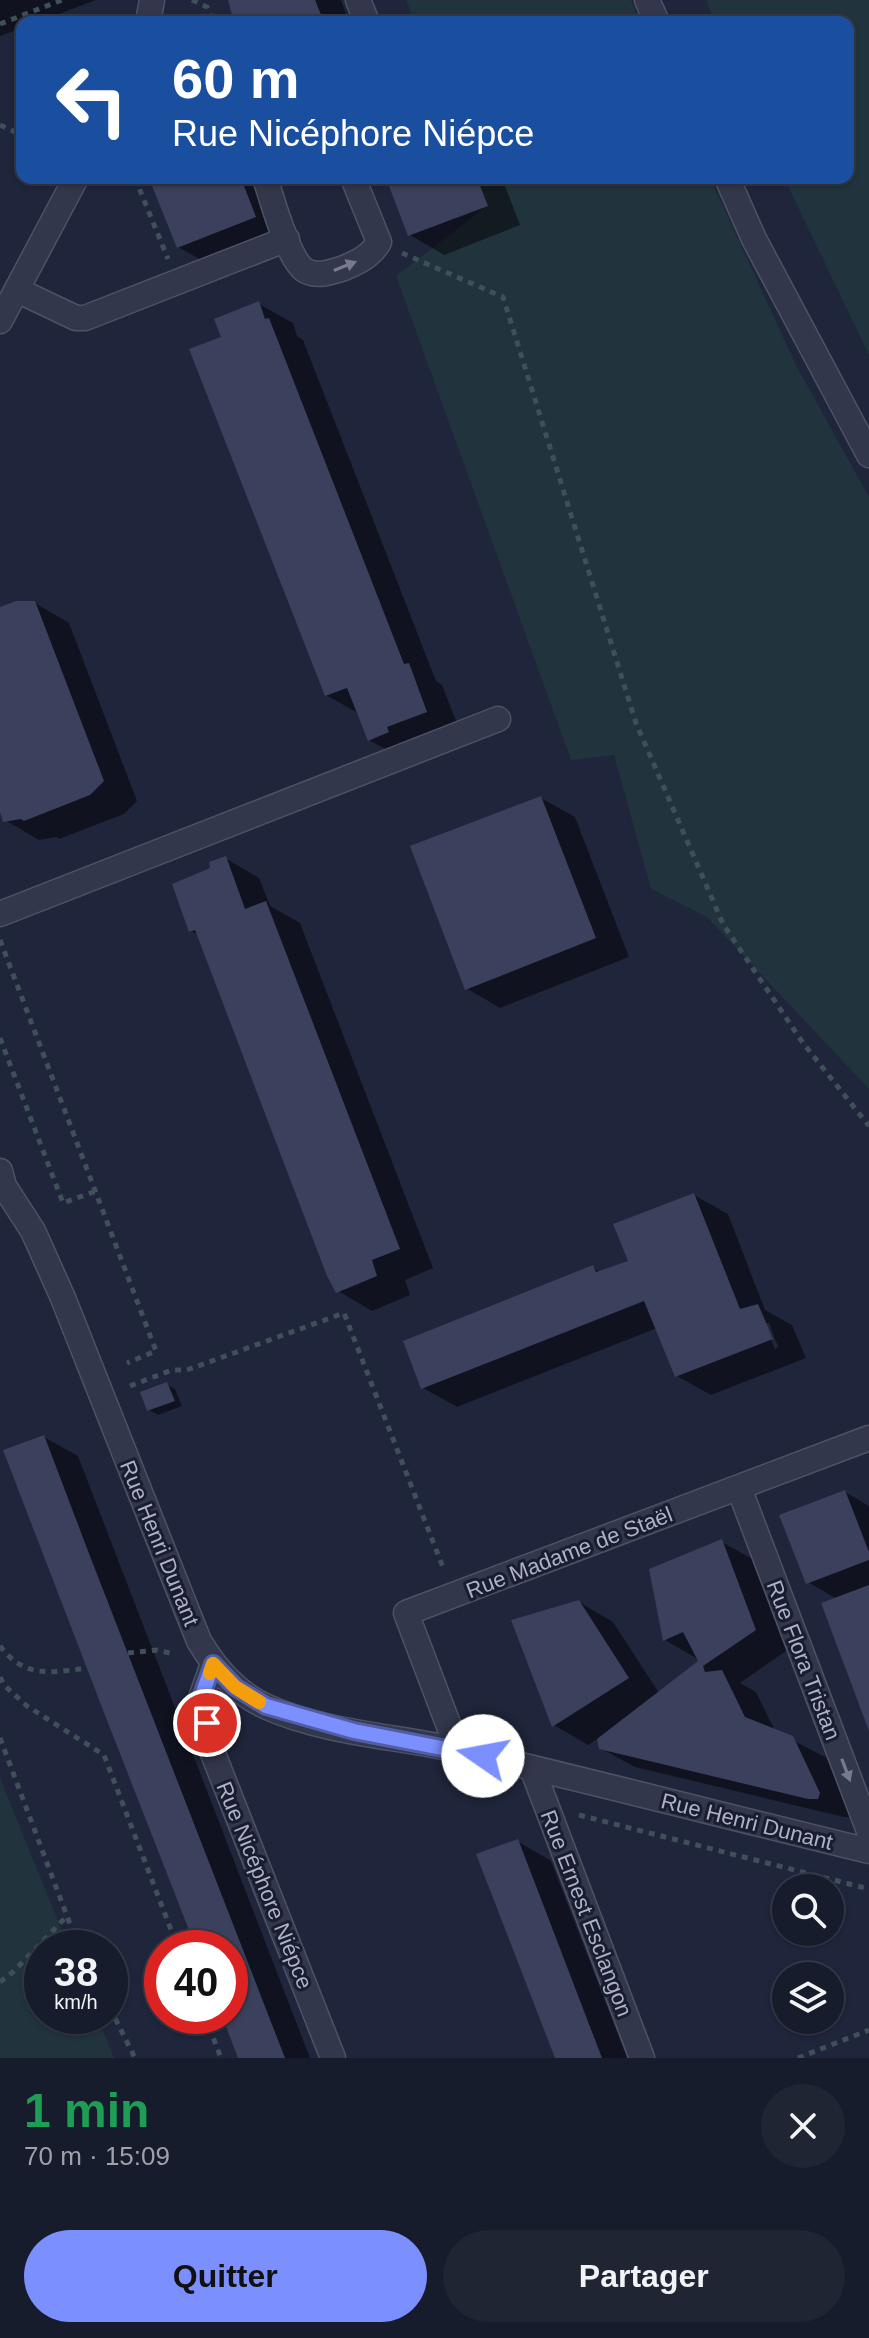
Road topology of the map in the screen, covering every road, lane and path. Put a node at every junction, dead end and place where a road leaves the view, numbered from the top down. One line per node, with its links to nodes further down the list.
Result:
1 (62, 0): 3 (path)
2 (192, 0): 4 (path)
3 (21, 16)
4 (211, 16)
5 (73, 184): 13 (street)
6 (137, 184): 12 (path)
7 (267, 184): 10 (street)
8 (355, 184): 11 (street)
9 (730, 184): 15 (street)
10 (287, 239): 11 (street, one-way to 11); 12 (street)
11 (379, 242): 20 (path)
12 (177, 283): 13 (street)
13 (17, 290): 14 (street)
14 (0, 321)
15 (869, 455)
16 (498, 719): 17 (street)
17 (0, 914)
18 (0, 939): 22 (path)
19 (0, 1038): 22 (path)
20 (869, 1126)
21 (1, 1180): 30 (street, Rue Henri Dunant)
22 (96, 1191): 23 (path)
23 (127, 1363)
24 (130, 1386): 27 (path)
25 (869, 1438): 26 (street, Rue Madame de Staël)
26 (739, 1488): 27 (street, Rue Madame de Staël); 37 (street, Rue Flora Tristan, one-way to 37)
27 (454, 1595): 34 (street, Rue Madame de Staël)
28 (0, 1646): 31 (path)
29 (128, 1653): 30 (path)
30 (213, 1664): 34 (street, Rue Henri Dunant); 49 (street, Rue Nicéphore Niépce)
31 (87, 1668)
32 (0, 1677): 42 (path)
33 (0, 1738): 40 (path)
34 (458, 1750): 35 (street, Rue Henri Dunant)
35 (532, 1768): 36 (street, Rue Ernest Esclangon); 38 (street, Rue Henri Dunant)
36 (547, 1807): 39 (path); 50 (street, Rue Ernest Esclangon)
37 (869, 1831)
38 (869, 1851)
39 (869, 1889)
40 (68, 1915): 41 (path); 43 (path)
41 (73, 1930)
42 (171, 1930)
43 (0, 1982)
44 (869, 2030): 51 (path)
45 (123, 2034): 47 (path)
46 (212, 2034): 48 (path)
47 (135, 2058)
48 (221, 2058)
49 (333, 2058)
50 (642, 2058)
51 (798, 2058)

